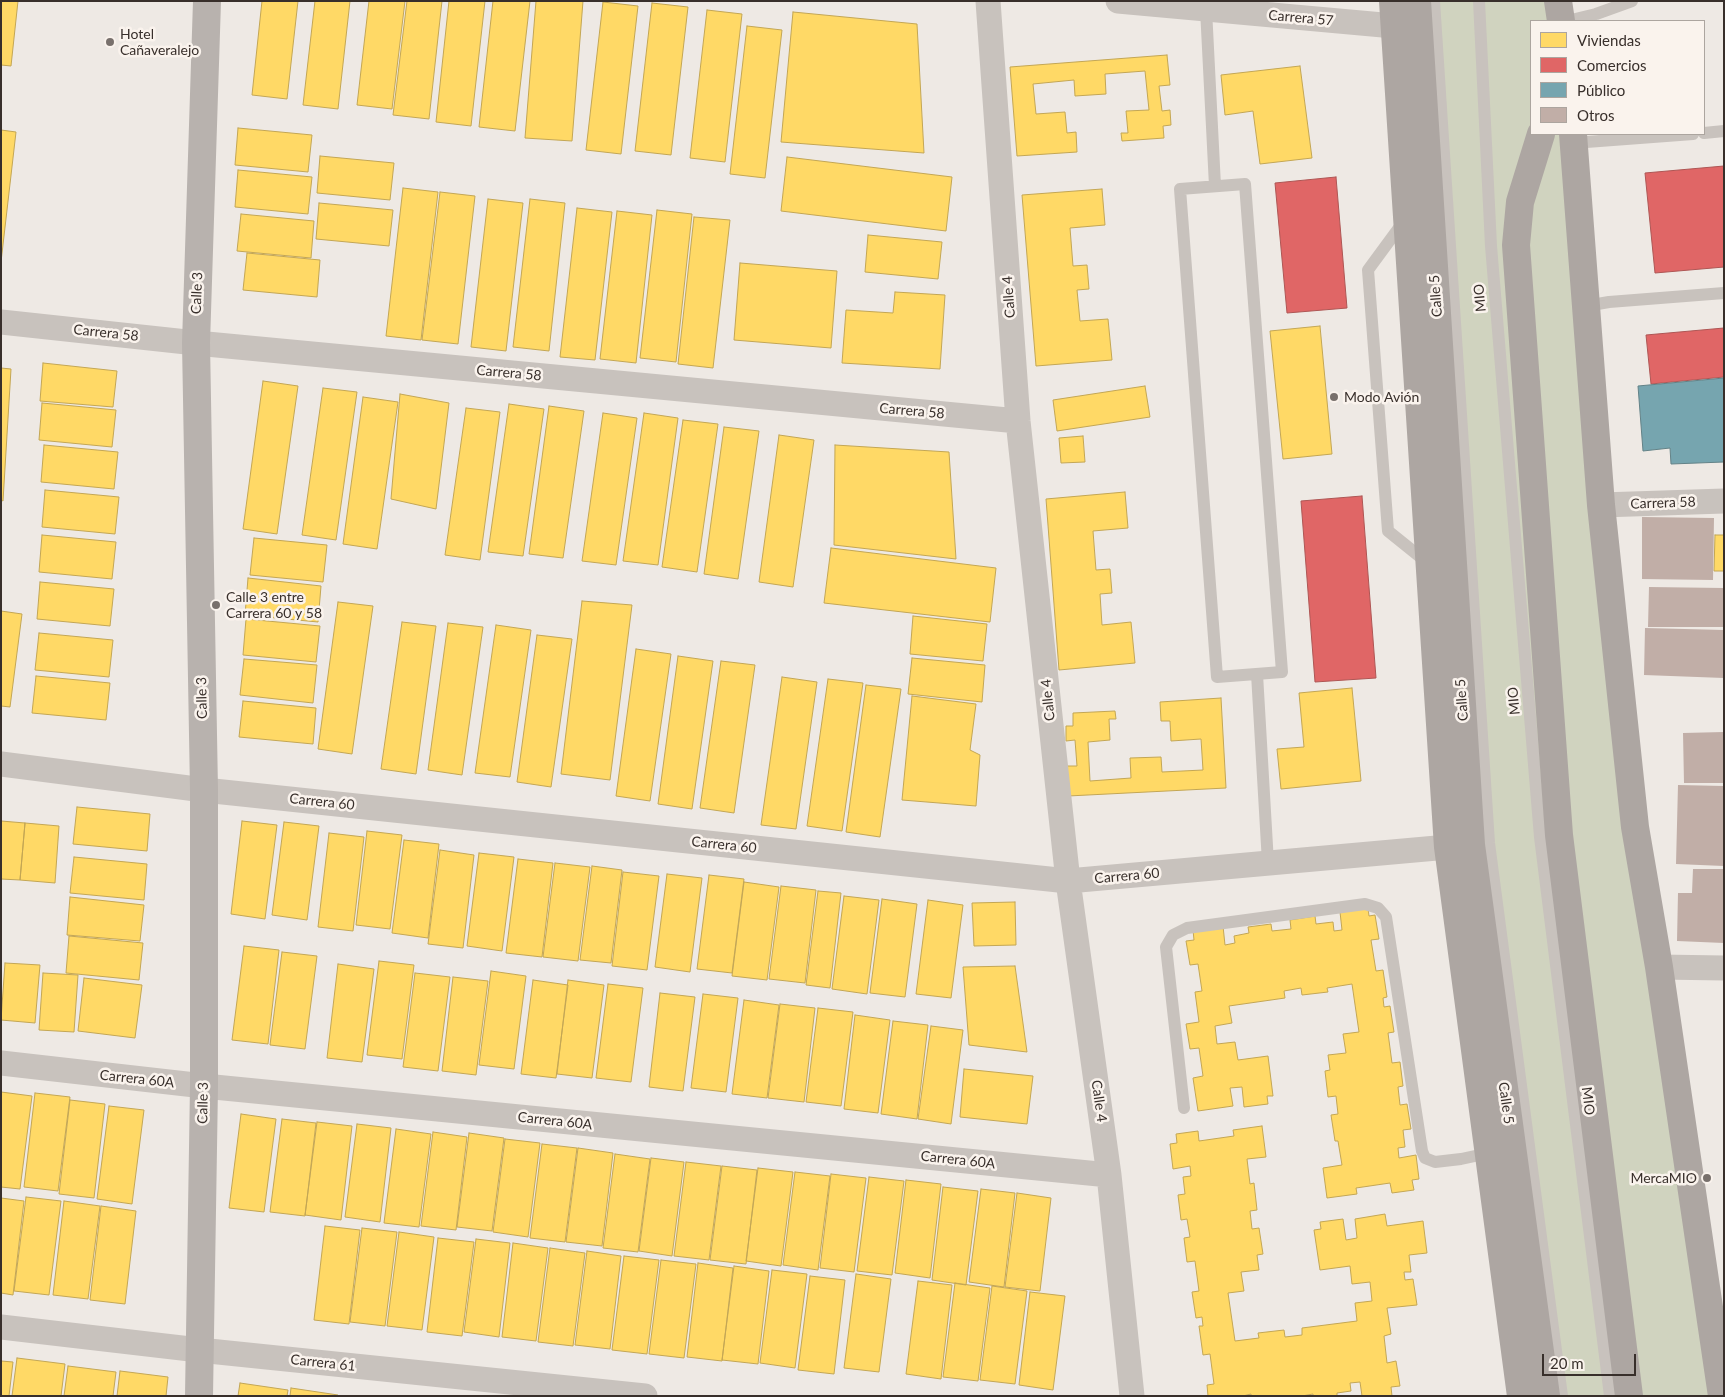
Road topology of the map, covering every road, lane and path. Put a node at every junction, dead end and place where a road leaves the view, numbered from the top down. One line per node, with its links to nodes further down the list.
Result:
1 (207, 1): 23 (street, Calle 3)
2 (988, 1): 24 (street, Calle 4)
3 (1118, 1): 9 (street, Carrera 57)
4 (1418, 1): 47 (main road, Calle 5)
5 (1434, 1): 48 (lane, MIO)
6 (1479, 1): 49 (lane, MIO)
7 (1558, 1): 11 (main road)
8 (1632, 1): 12 (lane)
9 (1206, 9): 10 (street, Carrera 57); 18 (lane)
10 (1393, 14): 19 (main road, Calle 5)
11 (1561, 20)
12 (1571, 20)
13 (1724, 131): 14 (lane)
14 (1705, 133)
15 (1541, 135): 50 (main road)
16 (1663, 135): 17 (lane)
17 (1573, 138): 21 (main road)
18 (1215, 186): 28 (lane); 28 (lane)
19 (1406, 216): 27 (main road, Calle 5); 27 (lane)
20 (1724, 293): 21 (lane)
21 (1586, 306): 26 (main road)
22 (1, 322): 23 (street, Carrera 58)
23 (196, 343): 24 (street, Carrera 58); 30 (street, Calle 3)
24 (1018, 421): 33 (street, Calle 4)
25 (1724, 501): 26 (street, Carrera 58)
26 (1601, 505): 34 (main road)
27 (1429, 564): 31 (main road, Calle 5)
28 (1257, 674): 32 (lane)
29 (1, 764): 30 (street, Carrera 60)
30 (204, 790): 33 (street, Carrera 60); 37 (street, Calle 3)
31 (1448, 847): 32 (street, Carrera 60); 39 (main road, Calle 5)
32 (1268, 863): 33 (street, Carrera 60)
33 (1068, 881): 40 (street, Calle 4)
34 (1659, 967): 35 (street); 51 (main road)
35 (1724, 968)
36 (1, 1063): 37 (street, Carrera 60A)
37 (204, 1086): 40 (street, Carrera 60A); 42 (street, Calle 3)
38 (1184, 1108): 39 (lane)
39 (1489, 1152): 46 (main road, Calle 5)
40 (1109, 1175): 45 (street, Calle 4)
41 (1, 1327): 42 (street, Carrera 61)
42 (199, 1350): 43 (street, Calle 3); 44 (street, Carrera 61)
43 (199, 1396)
44 (644, 1396)
45 (1132, 1396)
46 (1521, 1396)
47 (1546, 1396)
48 (1562, 1396)
49 (1610, 1396)
50 (1629, 1396)
51 (1722, 1396)

